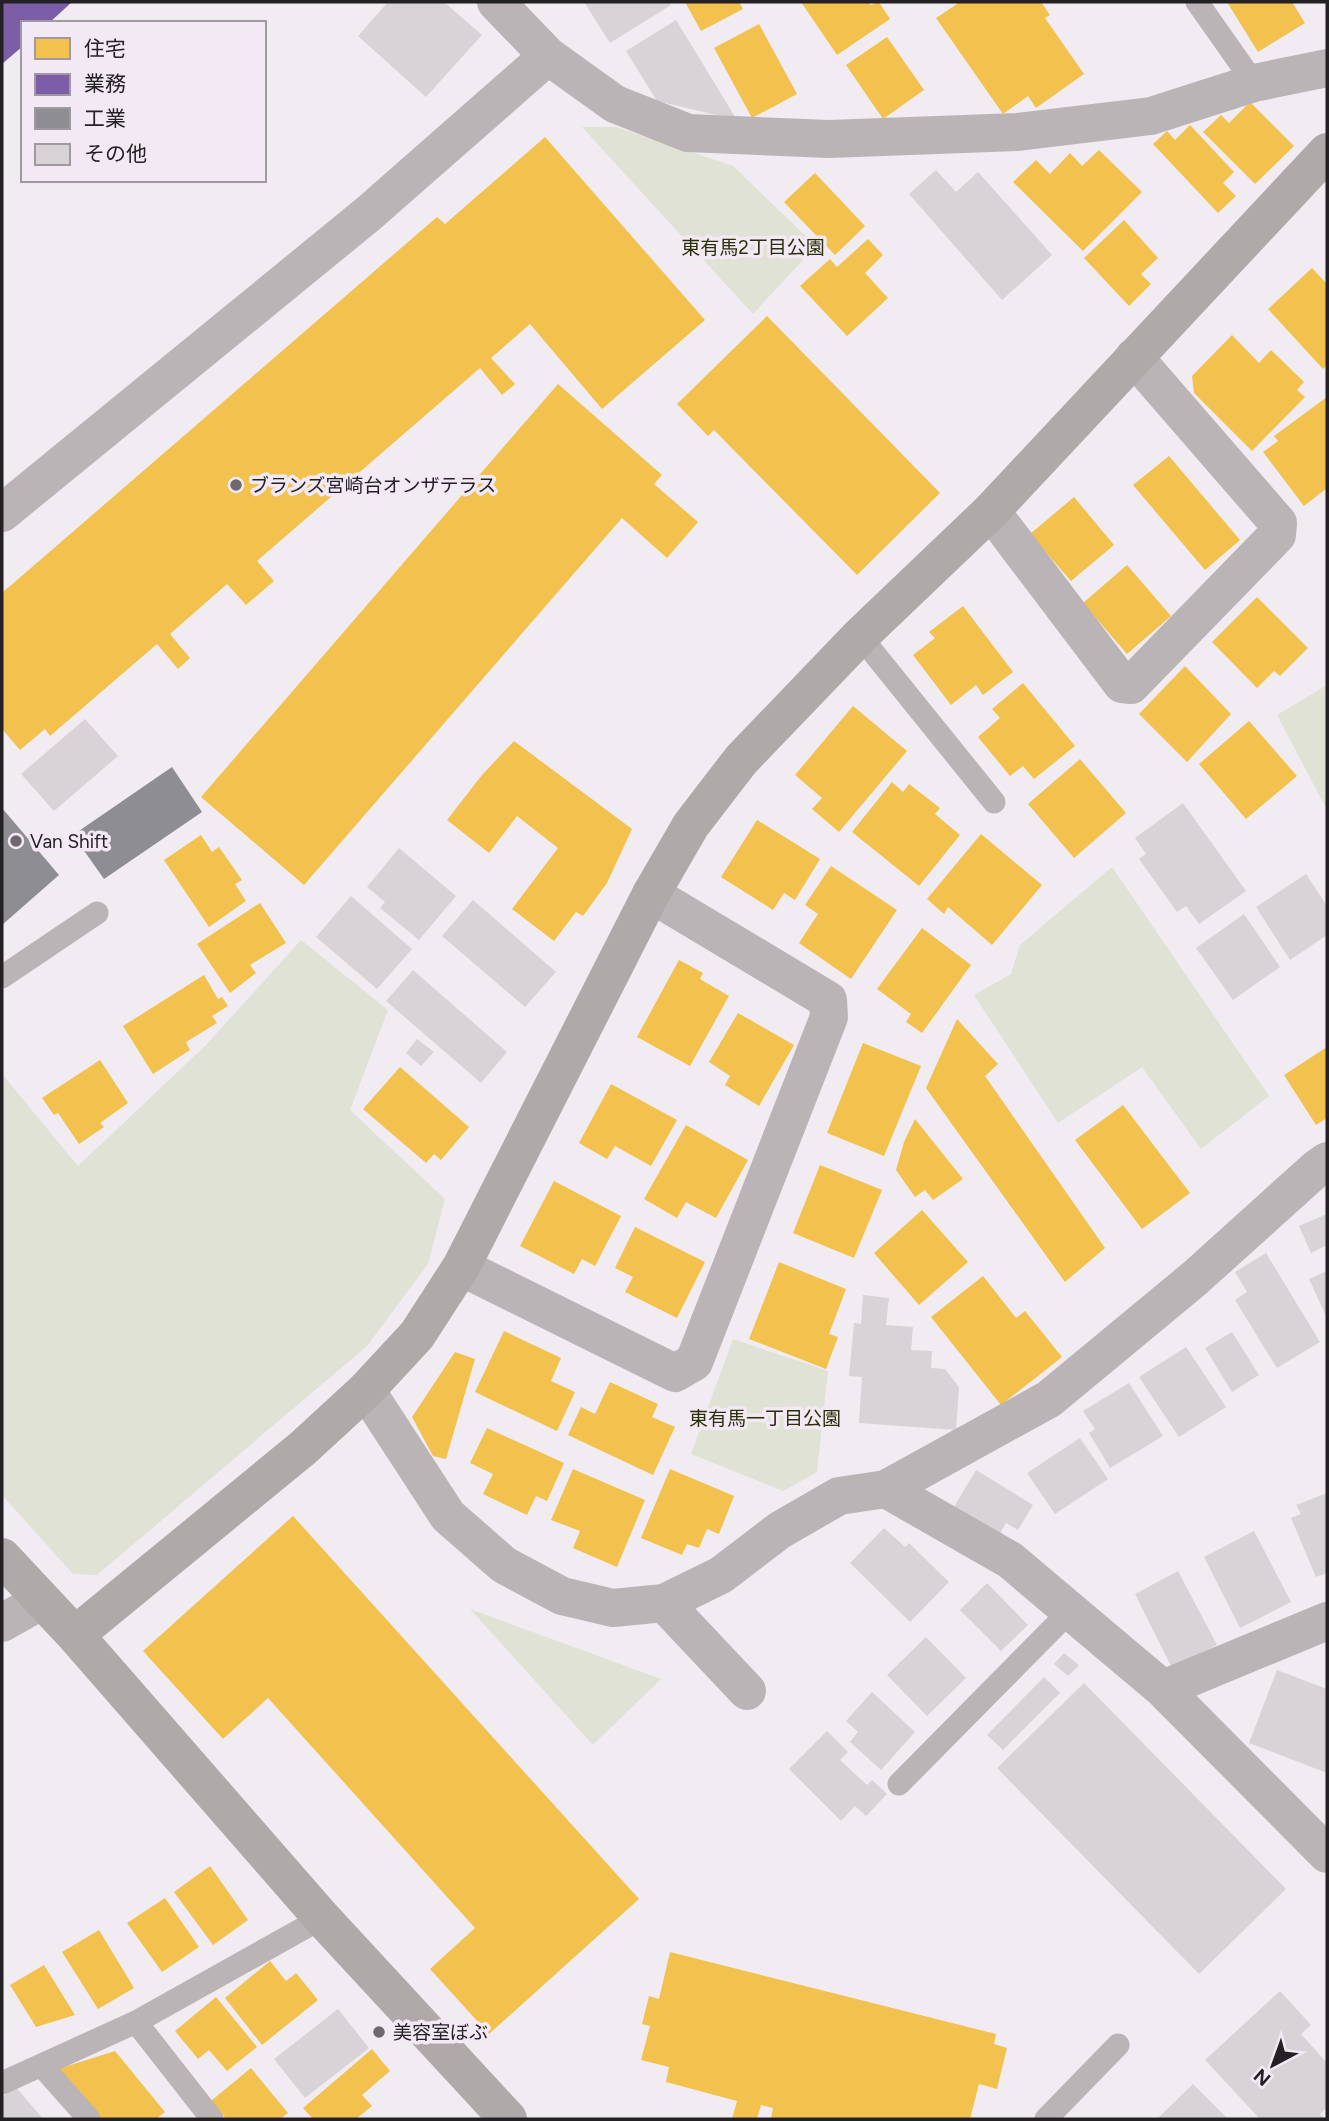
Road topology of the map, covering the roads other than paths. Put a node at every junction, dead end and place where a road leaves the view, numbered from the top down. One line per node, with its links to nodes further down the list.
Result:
1 (496, 2): 3 (street)
2 (1198, 2): 5 (lane)
3 (548, 56): 5 (street); 9 (street)
4 (1327, 68): 5 (street)
5 (1254, 83)
6 (1327, 152): 7 (street)
7 (1134, 357): 8 (street); 8 (street)
8 (991, 511): 10 (street)
9 (2, 513)
10 (860, 636): 11 (lane); 12 (street)
11 (994, 802)
12 (651, 894): 16 (street); 16 (street)
13 (97, 913): 14 (lane)
14 (2, 977)
15 (1327, 1161): 18 (street)
16 (461, 1267): 17 (street)
17 (366, 1390): 21 (street); 25 (street)
18 (886, 1489): 21 (street); 22 (street)
19 (2, 1557): 20 (street)
20 (41, 1601): 24 (street); 25 (street)
21 (664, 1603): 27 (street)
22 (1071, 1610): 26 (street); 28 (lane)
23 (1327, 1621): 26 (street)
24 (2, 1623)
25 (75, 1635): 30 (street)
26 (1163, 1689): 29 (street)
27 (747, 1691)
28 (899, 1784)
29 (1327, 1854)
30 (322, 1918): 31 (lane); 37 (street)
31 (136, 2022): 33 (lane); 36 (lane)
32 (1118, 2045): 38 (lane)
33 (42, 2066): 34 (lane); 35 (lane)
34 (2, 2083)
35 (89, 2119)
36 (212, 2119)
37 (508, 2119)
38 (1046, 2119)

